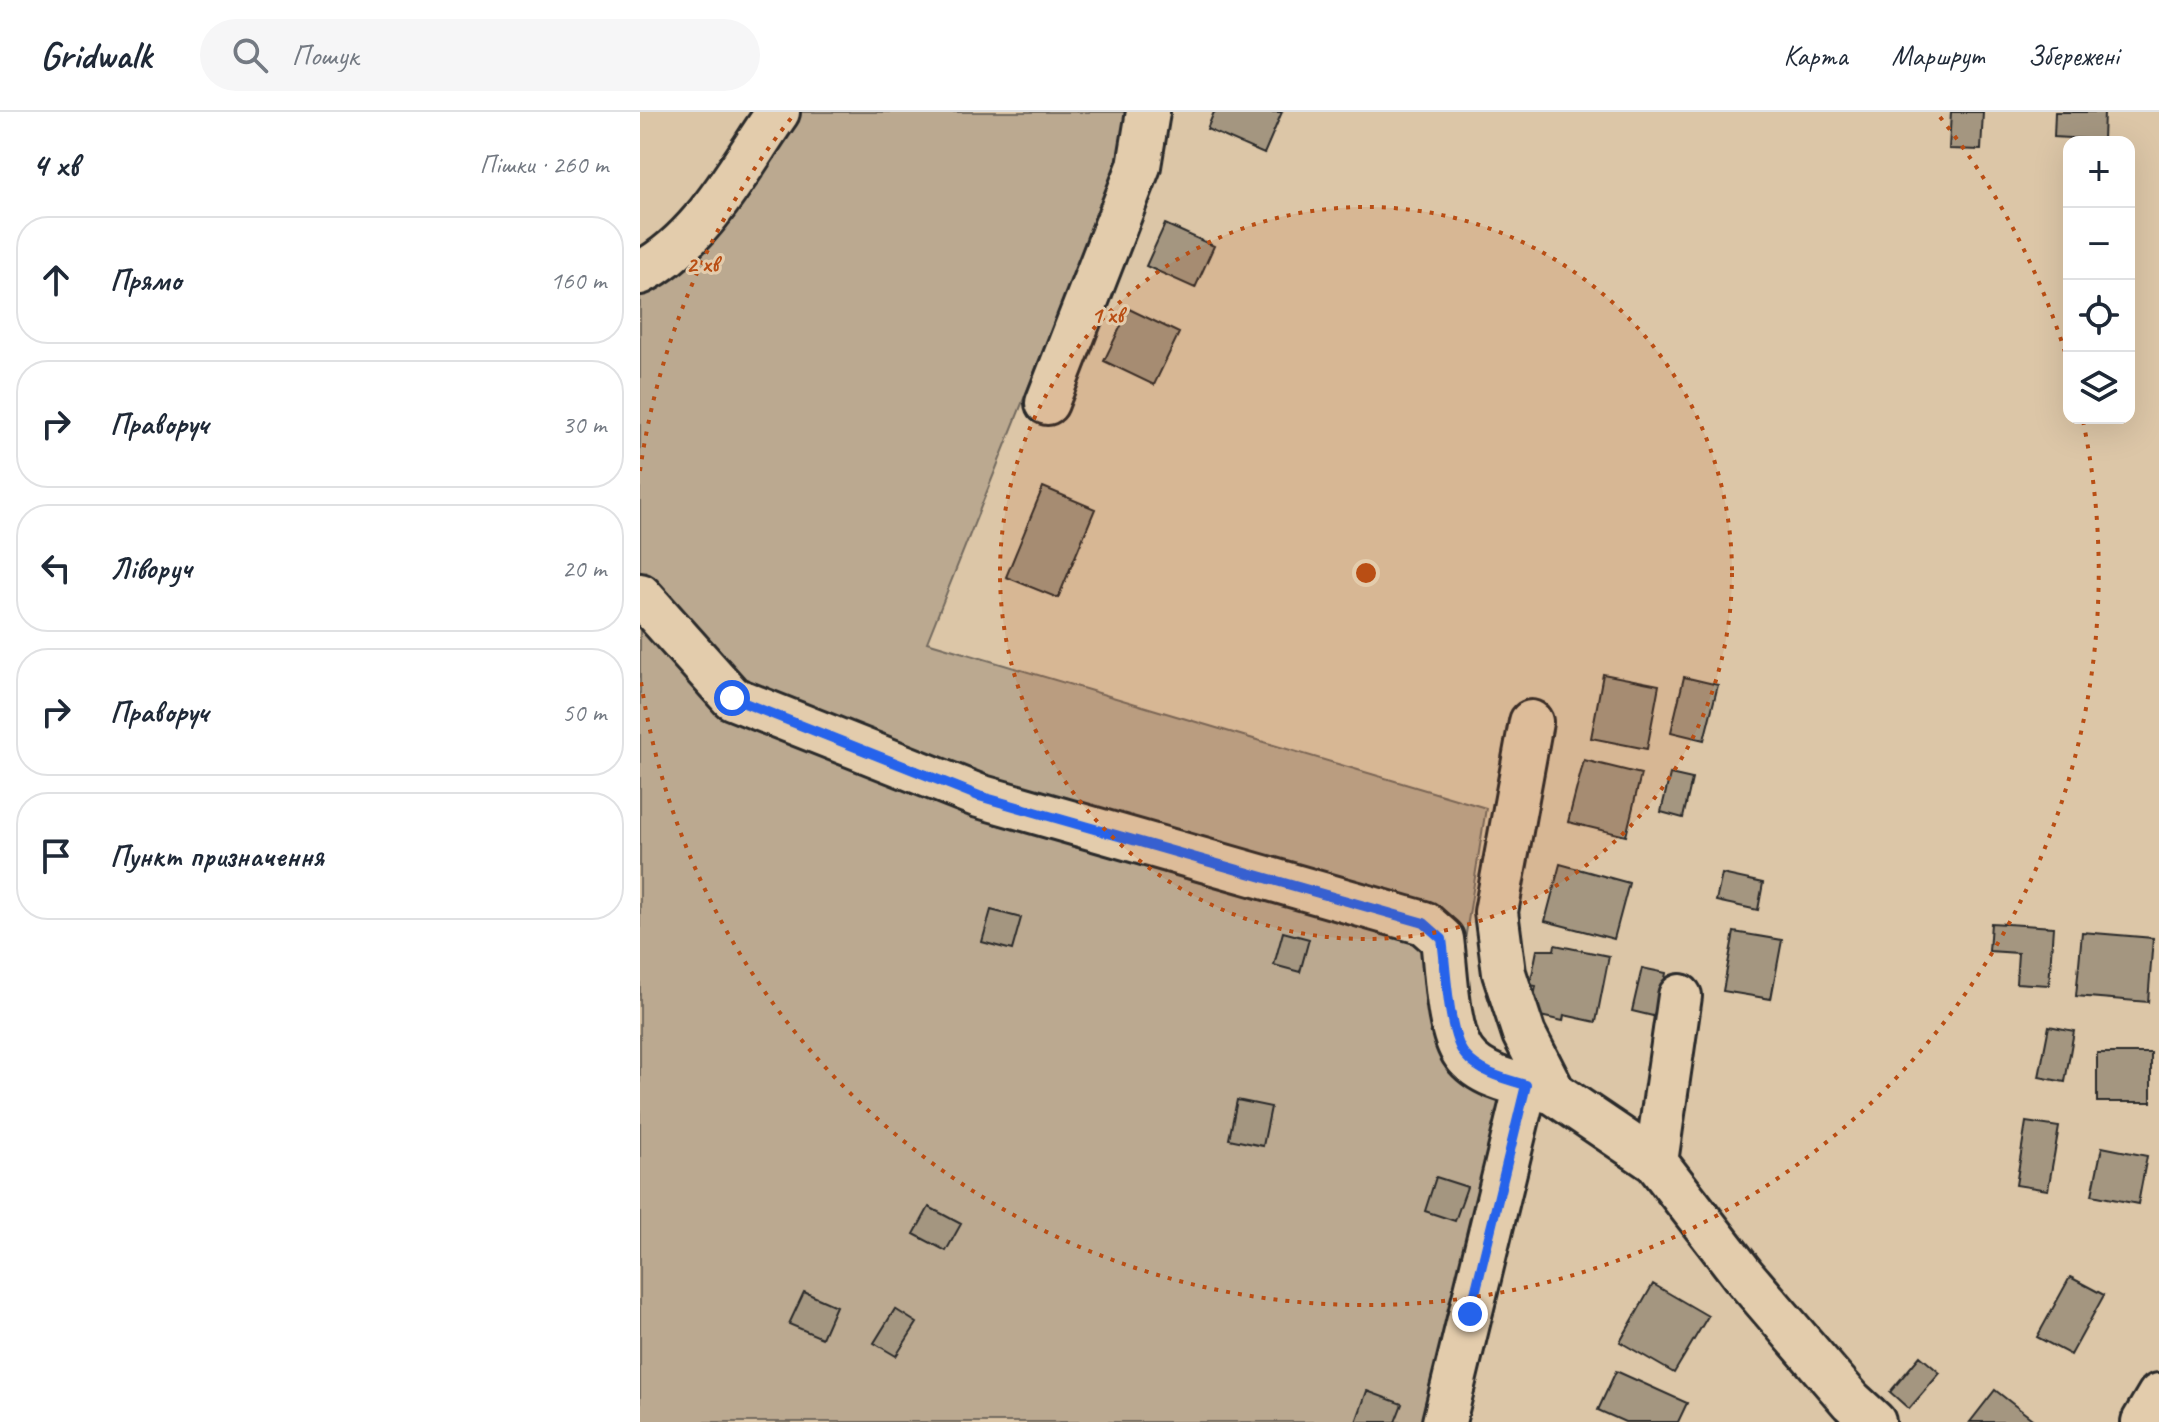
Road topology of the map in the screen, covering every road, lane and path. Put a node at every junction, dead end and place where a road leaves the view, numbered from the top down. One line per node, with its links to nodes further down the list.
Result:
1 (778, 112): 3 (street)
2 (1148, 112): 4 (street)
3 (640, 273)
4 (1047, 403)
5 (640, 595): 8 (street)
6 (1531, 722): 8 (street)
7 (1680, 996): 9 (street)
8 (1540, 1089): 9 (street); 11 (street)
9 (1656, 1162): 12 (street)
10 (2159, 1395): 13 (street)
11 (1444, 1422)
12 (1874, 1422)
13 (2143, 1422)

